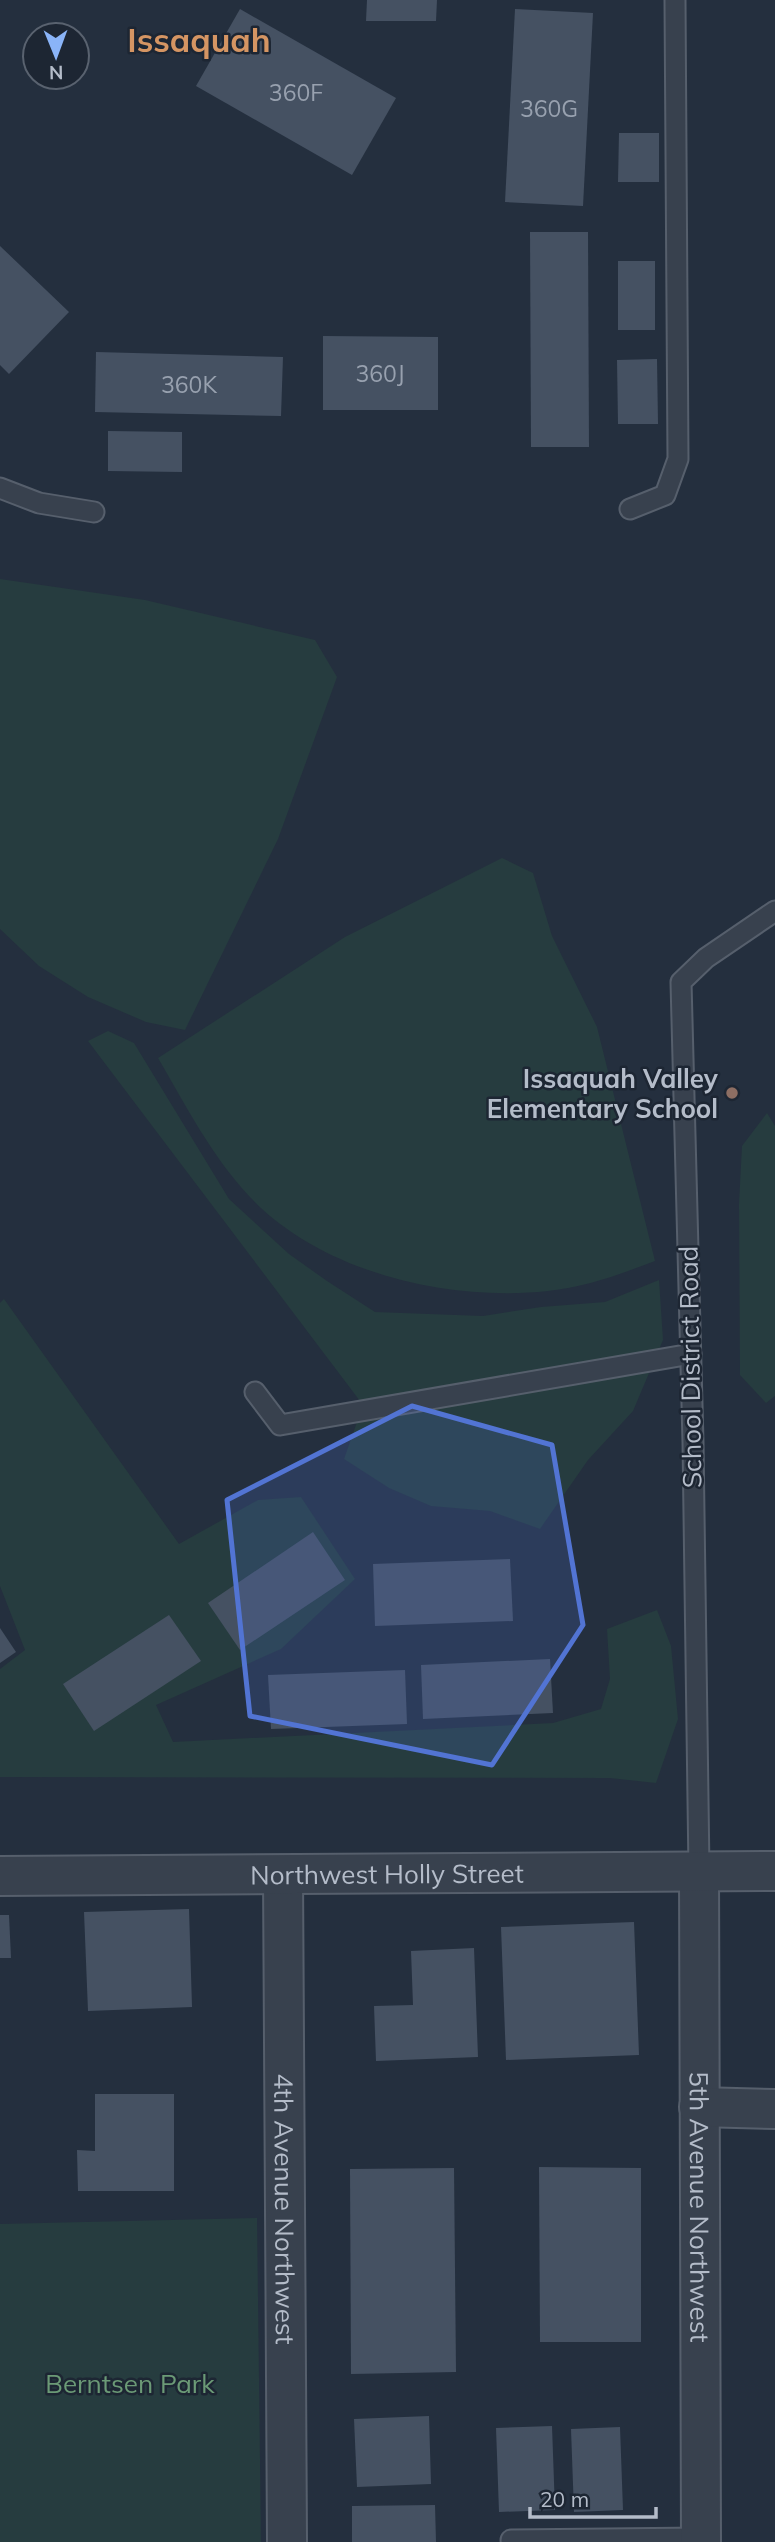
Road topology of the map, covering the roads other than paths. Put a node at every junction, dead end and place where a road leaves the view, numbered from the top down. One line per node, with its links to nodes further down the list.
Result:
1 (675, 0): 3 (lane)
2 (0, 488): 4 (lane)
3 (629, 509)
4 (94, 512)
5 (775, 911): 6 (lane, School District Road)
6 (691, 1354): 7 (lane); 8 (lane, School District Road)
7 (255, 1392)
8 (699, 1871): 9 (street, Northwest Holly Street); 10 (street, Northwest Holly Street); 12 (street, 5th Avenue Northwest)
9 (775, 1871)
10 (283, 1875): 11 (street, Northwest Holly Street); 16 (street, 4th Avenue Northwest)
11 (0, 1876)
12 (699, 2107): 13 (street); 15 (street, 5th Avenue Northwest)
13 (775, 2109)
14 (510, 2540): 15 (lane)
15 (701, 2540)
16 (287, 2542)

